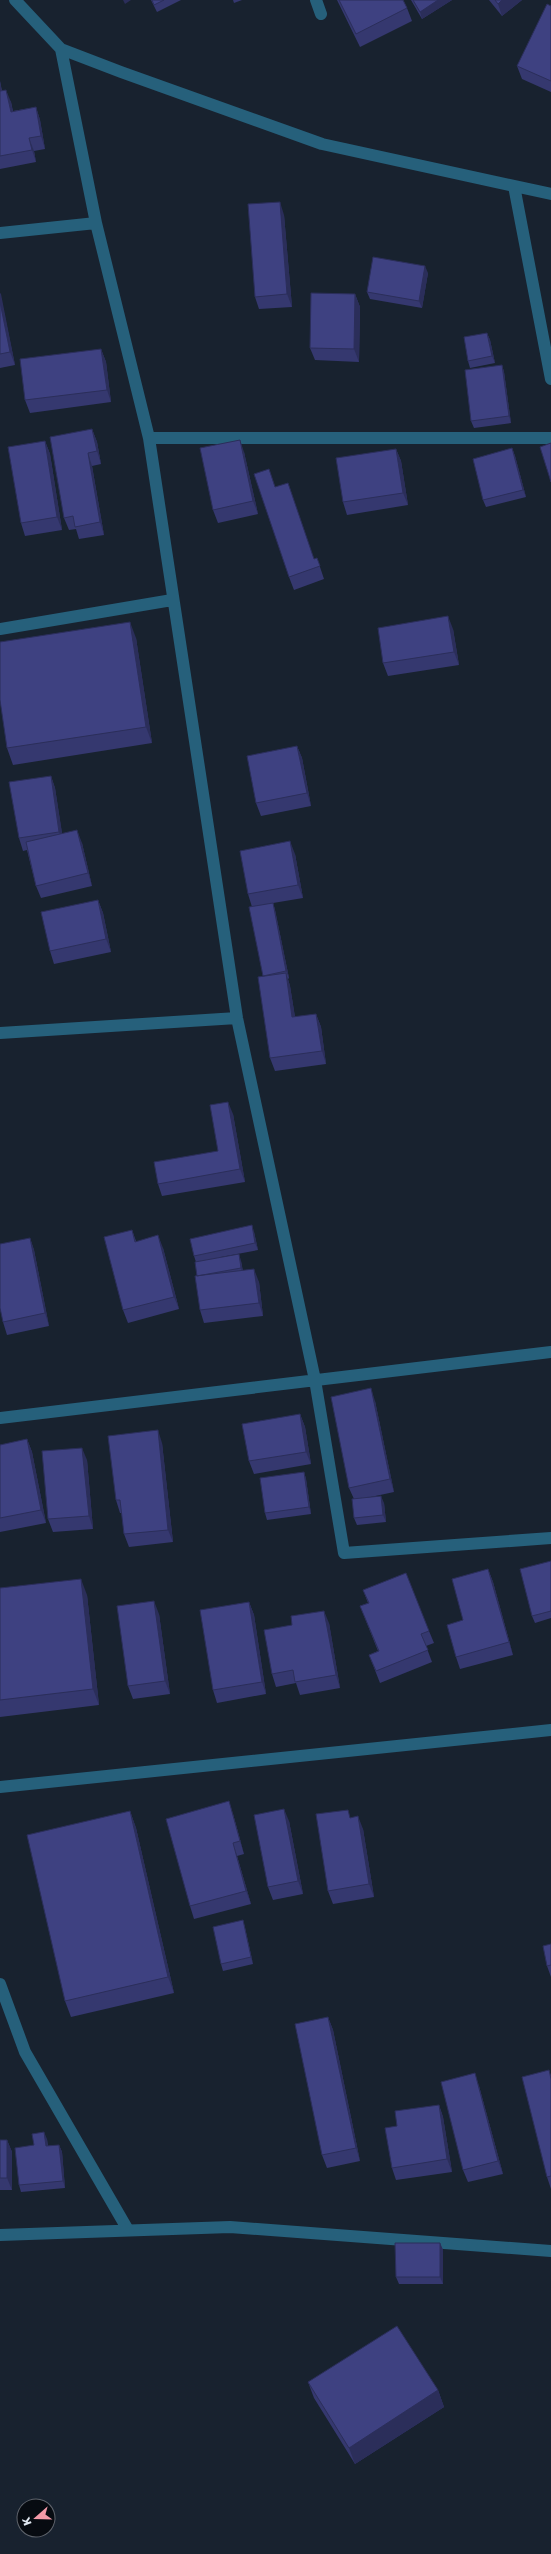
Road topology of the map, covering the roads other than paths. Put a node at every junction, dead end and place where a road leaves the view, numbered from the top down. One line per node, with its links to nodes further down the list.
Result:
1 (15, 0): 4 (street)
2 (316, 0): 3 (street)
3 (321, 14)
4 (61, 49): 5 (street); 7 (street)
5 (514, 186): 6 (street); 9 (street)
6 (551, 194)
7 (96, 223): 8 (street); 10 (street)
8 (0, 233)
9 (551, 379)
10 (149, 438): 11 (street); 12 (street)
11 (551, 438)
12 (172, 600): 13 (street); 14 (street)
13 (0, 629)
14 (236, 1018): 15 (street); 17 (street)
15 (0, 1033)
16 (551, 1352): 17 (street)
17 (315, 1380): 18 (street); 19 (street)
18 (0, 1418)
19 (551, 1538)
20 (551, 1730): 21 (street)
21 (0, 1787)
22 (0, 1984): 23 (street)
23 (128, 2230): 24 (street); 25 (street)
24 (0, 2235)
25 (551, 2251)

